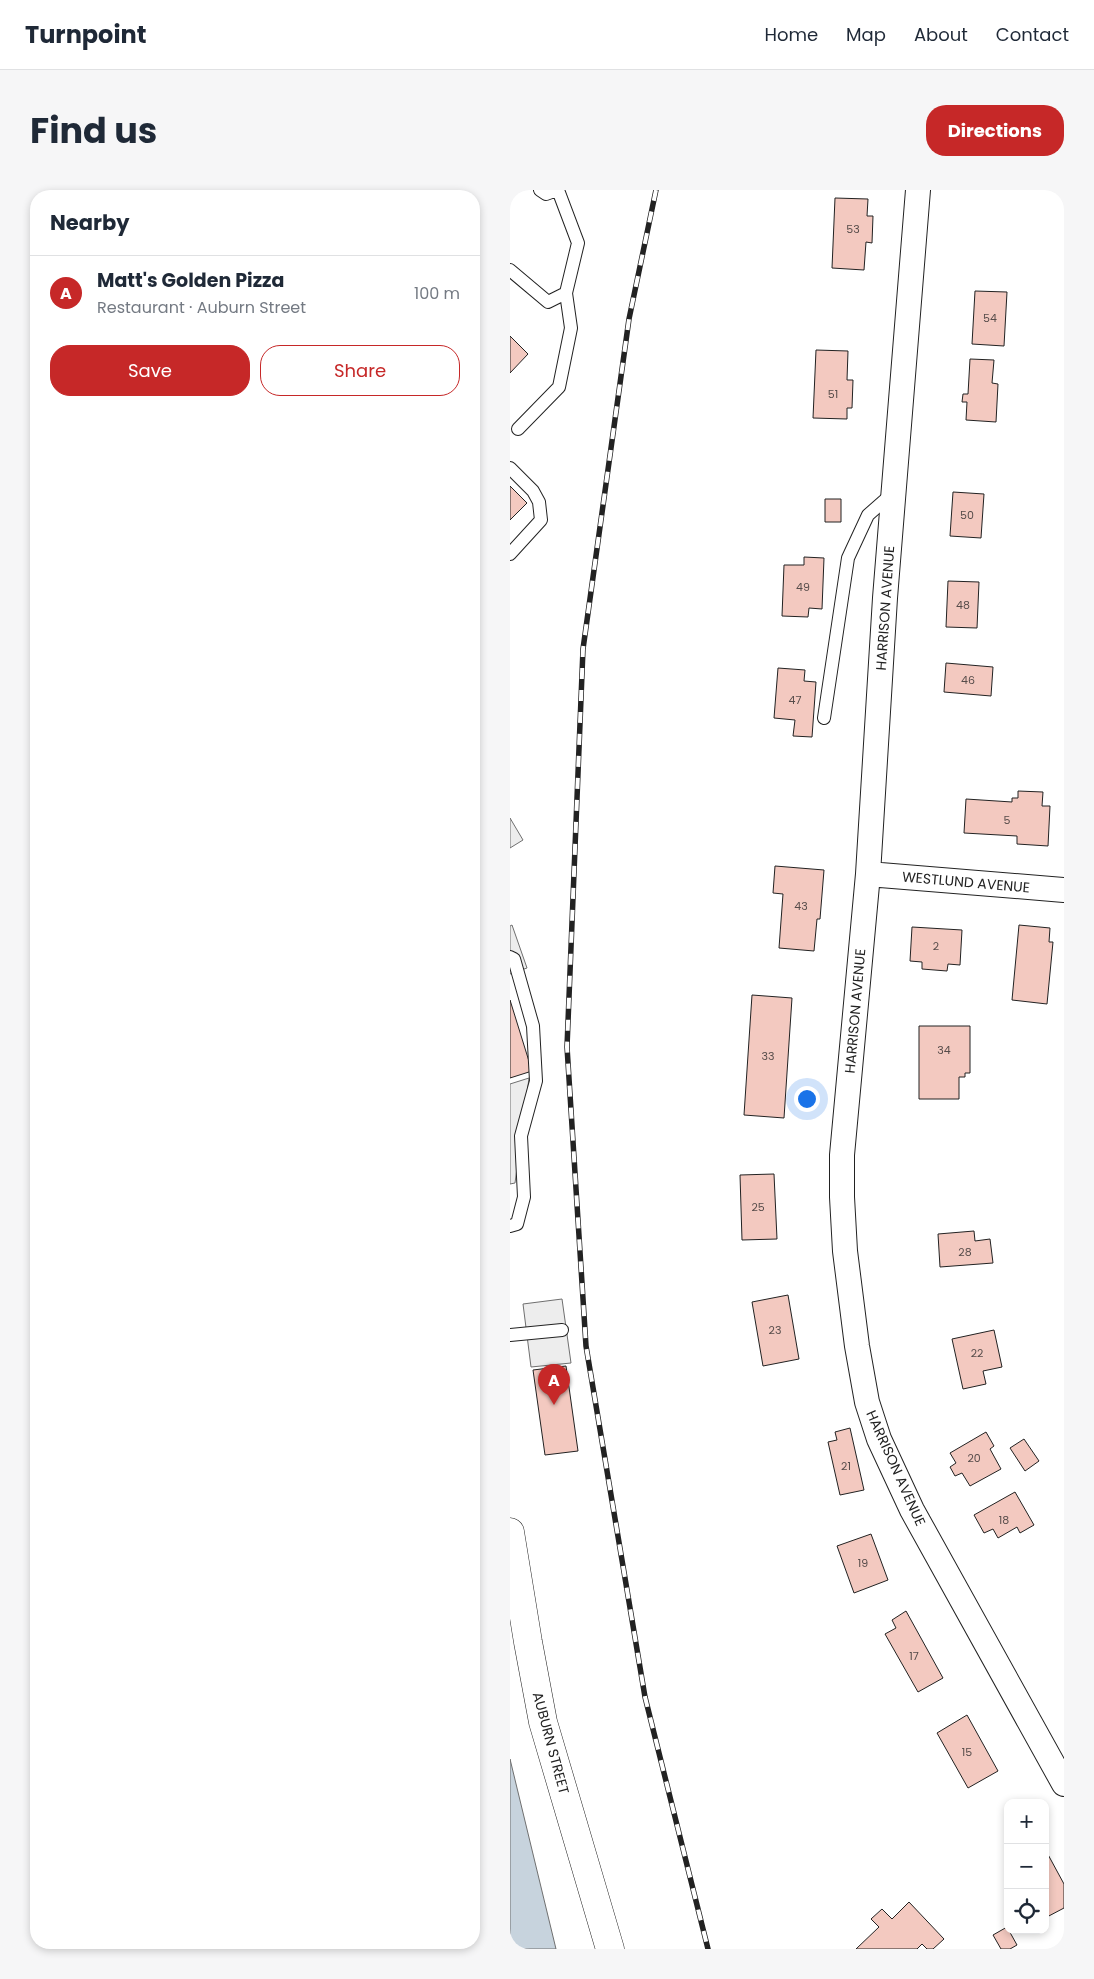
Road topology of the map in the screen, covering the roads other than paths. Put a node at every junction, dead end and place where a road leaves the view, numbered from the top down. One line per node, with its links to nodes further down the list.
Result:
1 (540, 190): 2 (lane)
2 (557, 190): 5 (lane)
3 (918, 190): 8 (street, HARRISON AVENUE)
4 (510, 270): 5 (lane)
5 (566, 293): 6 (lane)
6 (518, 429)
7 (510, 468): 9 (lane)
8 (893, 493): 10 (lane); 11 (street, HARRISON AVENUE)
9 (510, 554)
10 (824, 718)
11 (868, 874): 12 (street, WESTLUND AVENUE); 18 (street, HARRISON AVENUE)
12 (1064, 890)
13 (510, 957): 14 (lane)
14 (510, 1226)
15 (562, 1330): 16 (lane)
16 (510, 1335)
17 (510, 1532): 19 (street, AUBURN STREET)
18 (1064, 1784)
19 (610, 1949)

